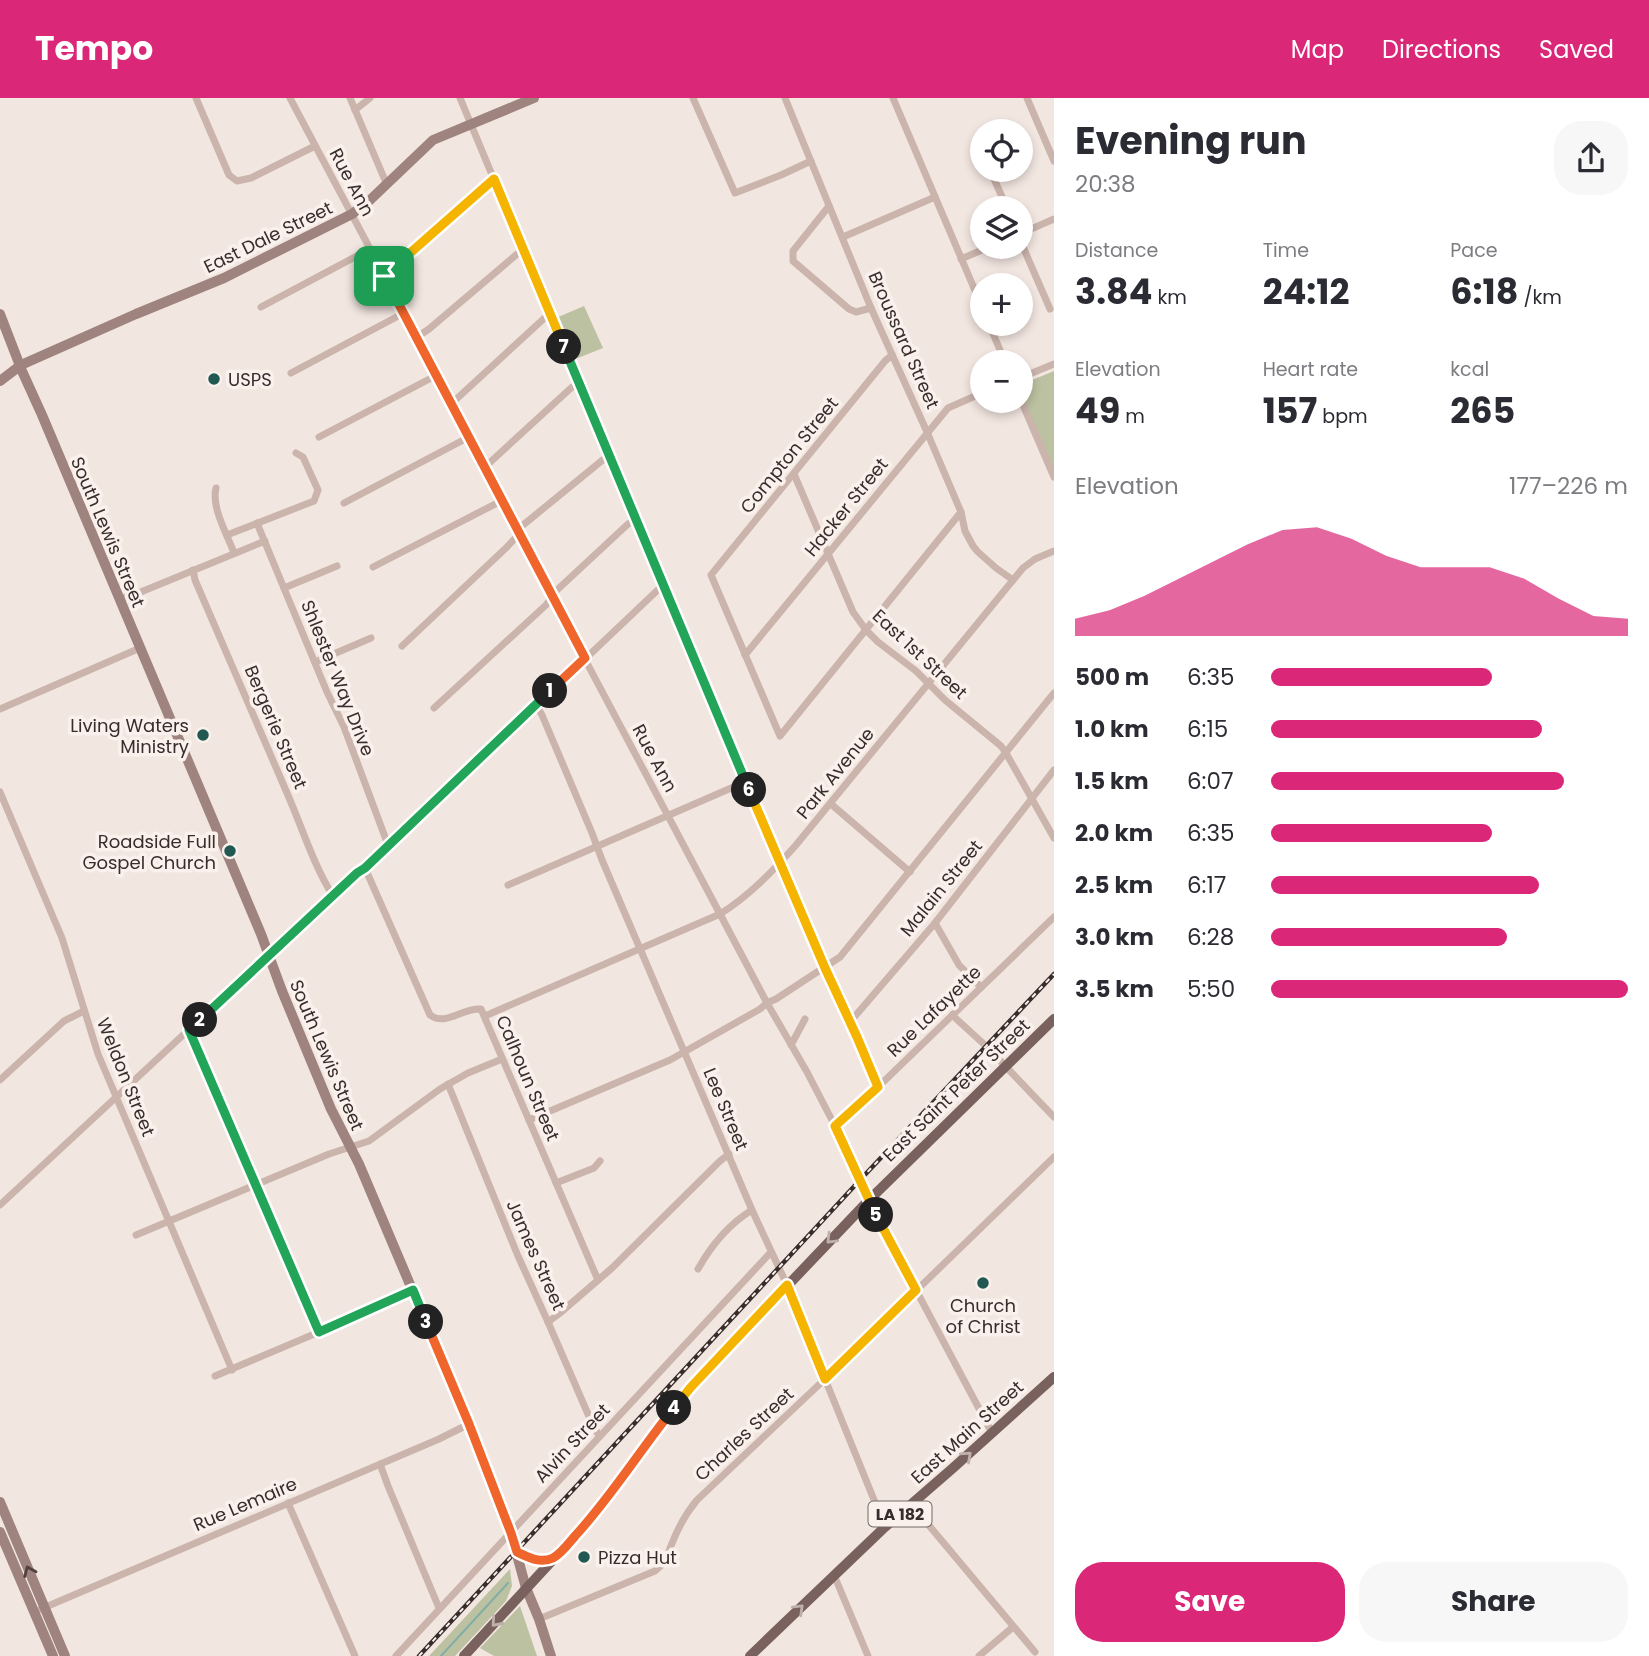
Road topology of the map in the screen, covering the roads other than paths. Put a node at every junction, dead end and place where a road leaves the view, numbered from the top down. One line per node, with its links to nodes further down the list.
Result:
1 (195, 98): 13 (street)
2 (290, 98): 13 (street, Rue Ann)
3 (350, 98): 11 (street)
4 (370, 98): 11 (street)
5 (460, 98): 12 (street)
6 (534, 98): 12 (main road, East Dale Street)
7 (693, 98): 14 (street)
8 (785, 98): 14 (street, Broussard Street)
9 (893, 98): 18 (street)
10 (1027, 98): 15 (street)
11 (355, 110): 17 (street)
12 (471, 124): 16 (street); 17 (main road, East Dale Street)
13 (315, 146): 20 (street, Rue Ann)
14 (811, 161): 19 (street, Broussard Street)
15 (1054, 161)
16 (494, 179): 25 (street); 29 (street)
17 (387, 185): 20 (main road, East Dale Street)
18 (935, 197): 23 (street); 27 (street)
19 (829, 206): 23 (street, Broussard Street); 32 (street)
20 (352, 214): 24 (street, Rue Ann); 40 (main road, East Dale Street)
21 (1054, 219): 22 (street)
22 (1033, 228)
23 (843, 237): 32 (street, Broussard Street)
24 (370, 249): 29 (street, Rue Ann); 31 (street)
25 (523, 249): 35 (street); 37 (street)
26 (970, 255): 27 (street)
27 (961, 259): 30 (street)
28 (1028, 259): 33 (street)
29 (384, 276): 34 (street, Rue Ann)
30 (970, 280)
31 (261, 307)
32 (872, 308): 38 (street, Broussard Street)
33 (1049, 309)
34 (404, 313): 37 (street, Rue Ann); 41 (street)
35 (550, 313): 45 (street); 47 (street)
36 (0, 314): 40 (main road, South Lewis Street)
37 (416, 337): 43 (street, Rue Ann)
38 (892, 355): 49 (street, Broussard Street); 55 (street, Compton Street)
39 (1054, 364): 42 (street)
40 (21, 365): 44 (main road, East Dale Street); 76 (main road, South Lewis Street)
41 (291, 373)
42 (1033, 373)
43 (438, 375): 47 (street, Rue Ann); 51 (street)
44 (0, 381)
45 (579, 383): 53 (street); 54 (street)
46 (970, 398): 49 (street, Hacker Street)
47 (451, 404): 50 (street, Rue Ann)
48 (1026, 413): 56 (street)
49 (927, 432): 60 (street, Broussard Street); 68 (street, Hacker Street)
50 (469, 437): 54 (street, Rue Ann); 59 (street)
51 (319, 438)
52 (296, 453): 62 (street)
53 (610, 454): 61 (street); 63 (street)
54 (485, 467): 58 (street, Rue Ann)
55 (794, 474): 68 (street, East 1st Street); 81 (street, Compton Street)
56 (1054, 477)
57 (216, 488): 64 (street)
58 (503, 500): 63 (street, Rue Ann); 70 (street)
59 (344, 503)
60 (961, 512): 72 (street, Broussard Street); 77 (street)
61 (635, 520): 73 (street); 75 (street)
62 (257, 523): 64 (street); 65 (street, Shlester Way Drive)
63 (518, 532): 75 (street, Rue Ann); 79 (street)
64 (227, 535): 67 (street)
65 (265, 541): 67 (street); 74 (street, Shlester Way Drive)
66 (1054, 551): 72 (street, Park Avenue)
67 (234, 553): 71 (street)
68 (828, 554): 77 (street, East 1st Street); 81 (street, Hacker Street)
69 (338, 566): 74 (street)
70 (373, 567)
71 (193, 570): 76 (street); 103 (street, Bergerie Street)
72 (1013, 580): 84 (street, Park Avenue)
73 (663, 585): 82 (street); 91 (street)
74 (284, 589): 83 (street, Shlester Way Drive)
75 (552, 596): 82 (street, Rue Ann); 87 (street)
76 (120, 599): 80 (main road, South Lewis Street)
77 (866, 630): 81 (street); 84 (street, East 1st Street)
78 (371, 638): 83 (street)
79 (402, 646)
80 (140, 648): 88 (street); 108 (main road, South Lewis Street)
81 (745, 655)
82 (585, 658): 86 (street); 95 (street, Rue Ann)
83 (315, 662): 97 (street, Shlester Way Drive)
84 (928, 684): 89 (street, East 1st Street); 94 (street, Park Avenue)
85 (1054, 694): 89 (street)
86 (536, 705): 97 (street); 98 (street, Lee Street)
87 (434, 708)
88 (0, 709)
89 (1006, 753): 93 (street, East 1st Street); 101 (street)
90 (1054, 770): 93 (street, Malain Street)
91 (745, 782): 95 (street); 99 (street)
92 (0, 792): 112 (street, Weldon Street)
93 (1031, 799): 96 (street, East 1st Street); 106 (street, Malain Street)
94 (831, 804): 99 (street, Park Avenue); 101 (street)
95 (668, 815): 98 (street); 104 (street, Rue Ann)
96 (1054, 838)
97 (388, 845): 100 (street)
98 (597, 846): 102 (street); 107 (street, Lee Street)
99 (779, 864): 104 (street, Park Avenue); 109 (street)
100 (365, 868): 103 (street); 114 (street, Calhoun Street)
101 (911, 872): 109 (street)
102 (508, 885)
103 (333, 896): 108 (street)
104 (720, 914): 107 (street, Park Avenue); 111 (street, Rue Ann)
105 (1054, 917): 110 (street, Rue Lafayette)
106 (935, 923): 110 (street); 117 (street, Malain Street)
107 (640, 948): 114 (street, Park Avenue); 120 (street, Lee Street)
108 (269, 957): 118 (street); 130 (main road, South Lewis Street)
109 (825, 968): 111 (street); 117 (street)
110 (981, 987): 113 (street, Rue Lafayette)
111 (767, 1003): 119 (street, Rue Ann); 120 (street)
112 (84, 1011): 123 (street); 126 (street, Weldon Street)
113 (953, 1015): 122 (street); 125 (street, Rue Lafayette)
114 (485, 1016): 121 (street, Calhoun Street)
115 (805, 1019): 119 (street)
116 (1054, 1019): 122 (main road, East Saint Peter Street)
117 (850, 1023): 125 (street)
118 (189, 1030): 126 (street); 135 (street)
119 (791, 1045): 129 (street, Rue Ann)
120 (685, 1052): 128 (street); 131 (street, Lee Street)
121 (502, 1059): 124 (street); 128 (street, Calhoun Street)
122 (1005, 1067): 127 (street); 136 (main road, East Saint Peter Street)
123 (0, 1080)
124 (448, 1084): 130 (street); 147 (street, James Street)
125 (878, 1087): 129 (street, Rue Lafayette)
126 (117, 1098): 137 (street); 139 (street, Weldon Street)
127 (1054, 1117)
128 (529, 1120): 134 (street, Calhoun Street)
129 (835, 1126): 136 (street, Rue Ann)
130 (350, 1147): 135 (street); 145 (main road, South Lewis Street)
131 (729, 1154): 138 (street, Lee Street); 143 (street)
132 (1054, 1157): 146 (street, Charles Street)
133 (600, 1161): 134 (street)
134 (556, 1183): 143 (street, Calhoun Street)
135 (257, 1185): 139 (street); 148 (street)
136 (869, 1200): 144 (main road, East Saint Peter Street, one-way to 144); 146 (street, Rue Ann)
137 (0, 1205)
138 (752, 1210): 141 (street, Lee Street); 142 (street)
139 (169, 1222): 140 (street); 149 (street, Weldon Street)
140 (136, 1235)
141 (771, 1252): 144 (street, Lee Street); 155 (street, Alvin Street)
142 (698, 1269)
143 (598, 1280): 147 (street)
144 (787, 1285): 152 (street, Lee Street); 164 (main road, East Saint Peter Street)
145 (413, 1290): 148 (street); 153 (main road, South Lewis Street)
146 (916, 1290): 152 (street, Charles Street); 154 (street, Rue Ann)
147 (548, 1321): 155 (street, James Street)
148 (319, 1332): 149 (street)
149 (232, 1370): 150 (street)
150 (215, 1376)
151 (1054, 1377): 154 (main road, East Main Street / LA 182)
152 (825, 1379): 160 (street, Lee Street); 170 (street, Charles Street)
153 (469, 1424): 156 (street, Rue Lemaire); 162 (main road, South Lewis Street)
154 (992, 1433): 159 (main road, East Main Street / LA 182, one-way to 154)
155 (599, 1436): 162 (street, Alvin Street)
156 (380, 1464): 158 (street, Rue Lemaire); 168 (street)
157 (0, 1502): 167 (main road, one-way to 157)
158 (288, 1503): 167 (street, Rue Lemaire); 175 (street)
159 (911, 1504): 160 (main road, East Main Street / LA 182); 171 (street)
160 (885, 1527): 165 (main road, East Main Street / LA 182)
161 (0, 1532): 169 (main road)
162 (511, 1533): 163 (main road, South Lewis Street); 168 (street, Alvin Street)
163 (517, 1552): 164 (main road); 166 (main road, South Lewis Street)
164 (555, 1558): 166 (main road, East Saint Peter Street)
165 (834, 1575): 179 (main road, East Main Street / LA 182, one-way to 165); 180 (street)
166 (526, 1588): 170 (main road, South Lewis Street); 177 (main road, East Saint Peter Street, one-way to 177)
167 (45, 1608): 169 (street, Rue Lemaire); 174 (main road)
168 (439, 1608): 176 (street, Alvin Street)
169 (34, 1612): 173 (main road)
170 (539, 1619): 178 (main road, South Lewis Street)
171 (1013, 1627): 172 (street); 181 (street)
172 (1035, 1653)
173 (52, 1656)
174 (65, 1656)
175 (355, 1656)
176 (396, 1656)
177 (464, 1656)
178 (551, 1656)
179 (750, 1656)
180 (868, 1656)
181 (979, 1656)

